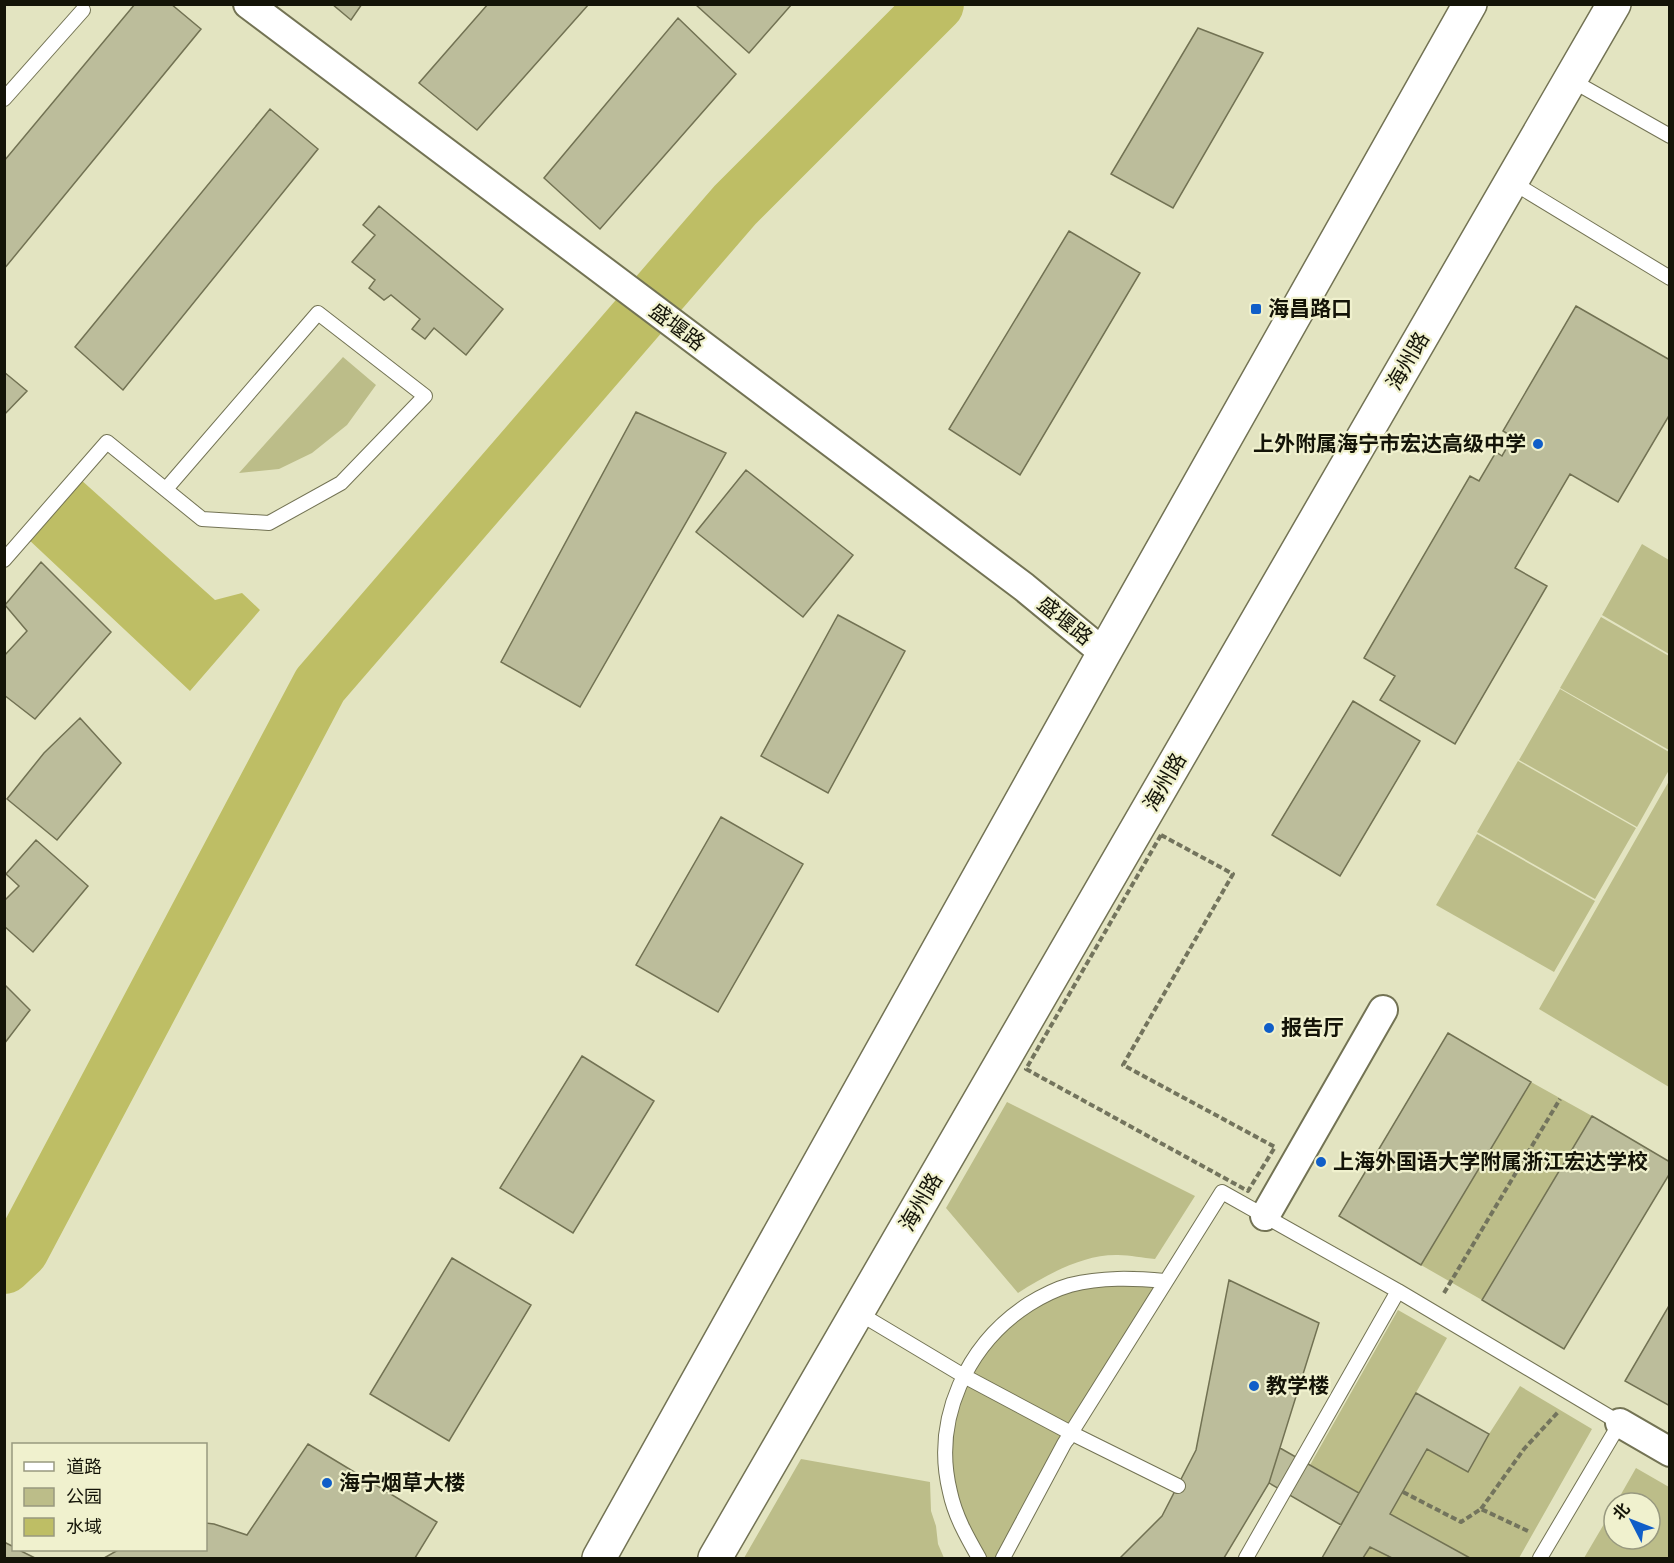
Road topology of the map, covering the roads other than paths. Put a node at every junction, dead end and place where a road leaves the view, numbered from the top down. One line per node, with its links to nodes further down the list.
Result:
1 (248, 4): 12 (street, 盛堰路)
2 (1470, 4): 12 (main road)
3 (1614, 4): 5 (main road, 海州路)
4 (83, 10): 6 (lane)
5 (1571, 80): 7 (lane); 8 (main road, 海州路)
6 (4, 99)
7 (1670, 136)
8 (1512, 182): 9 (lane); 16 (main road, 海州路)
9 (1670, 278)
10 (166, 489): 10 (lane); 11 (lane)
11 (4, 560)
12 (1104, 653): 22 (main road)
13 (1383, 1010): 14 (street)
14 (1265, 1216): 15 (lane); 19 (lane)
15 (1398, 1291): 18 (lane); 26 (lane)
16 (857, 1312): 17 (lane); 23 (main road, 海州路)
17 (964, 1376): 19 (lane); 19 (lane); 24 (lane)
18 (1620, 1423): 20 (street); 27 (lane)
19 (1074, 1428): 21 (lane); 25 (lane)
20 (1670, 1452)
21 (1178, 1486)
22 (599, 1558)
23 (715, 1558)
24 (979, 1558)
25 (1003, 1558)
26 (1246, 1558)
27 (1540, 1558)

